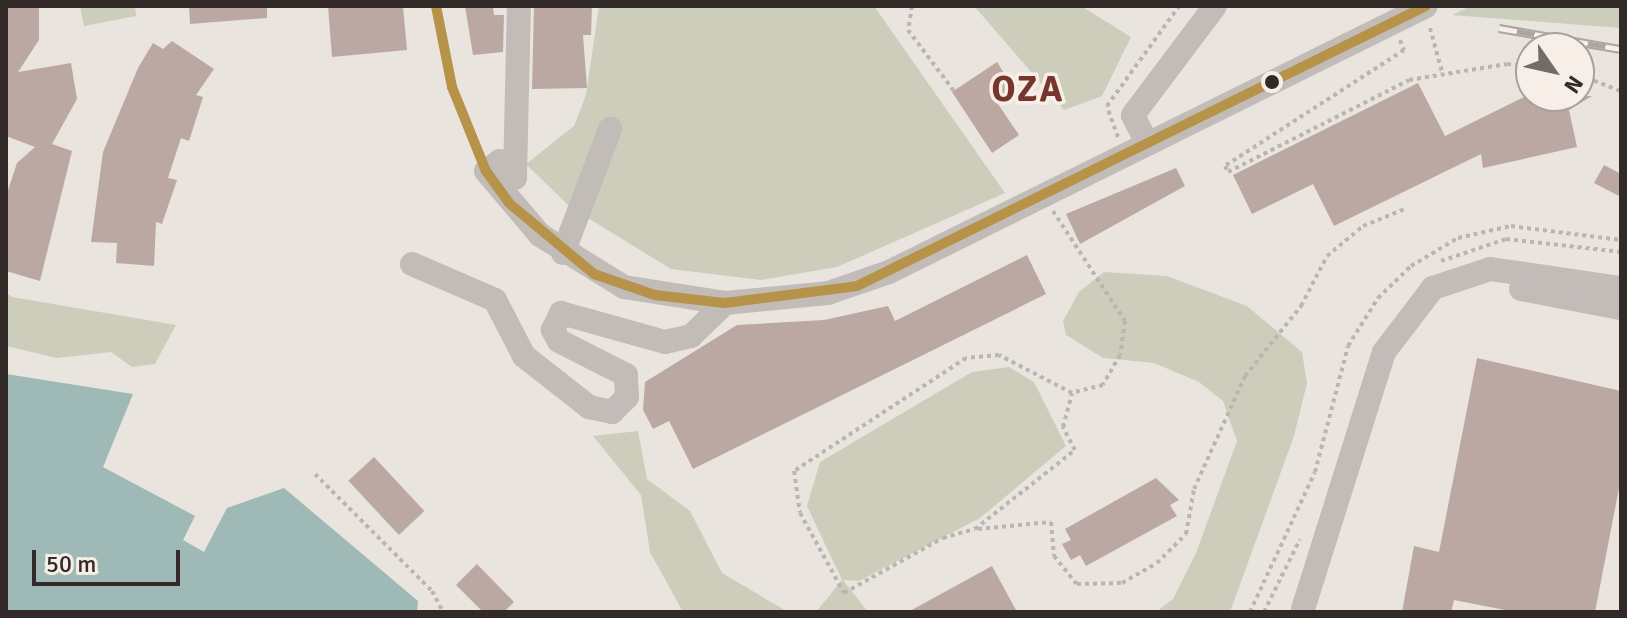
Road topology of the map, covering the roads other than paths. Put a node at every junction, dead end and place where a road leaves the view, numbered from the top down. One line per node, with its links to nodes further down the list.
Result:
1 (519, 6): 6 (street)
2 (1215, 6): 5 (street)
3 (1427, 13): 5 (street)
4 (610, 129): 8 (street)
5 (1147, 143): 12 (street)
6 (514, 172): 7 (street); 7 (street)
7 (540, 235): 8 (street)
8 (563, 253): 12 (street)
9 (412, 264): 12 (street)
10 (1460, 278): 11 (street); 13 (street); 14 (street)
11 (1621, 288)
12 (725, 303)
13 (1621, 308)
14 (1303, 609)

